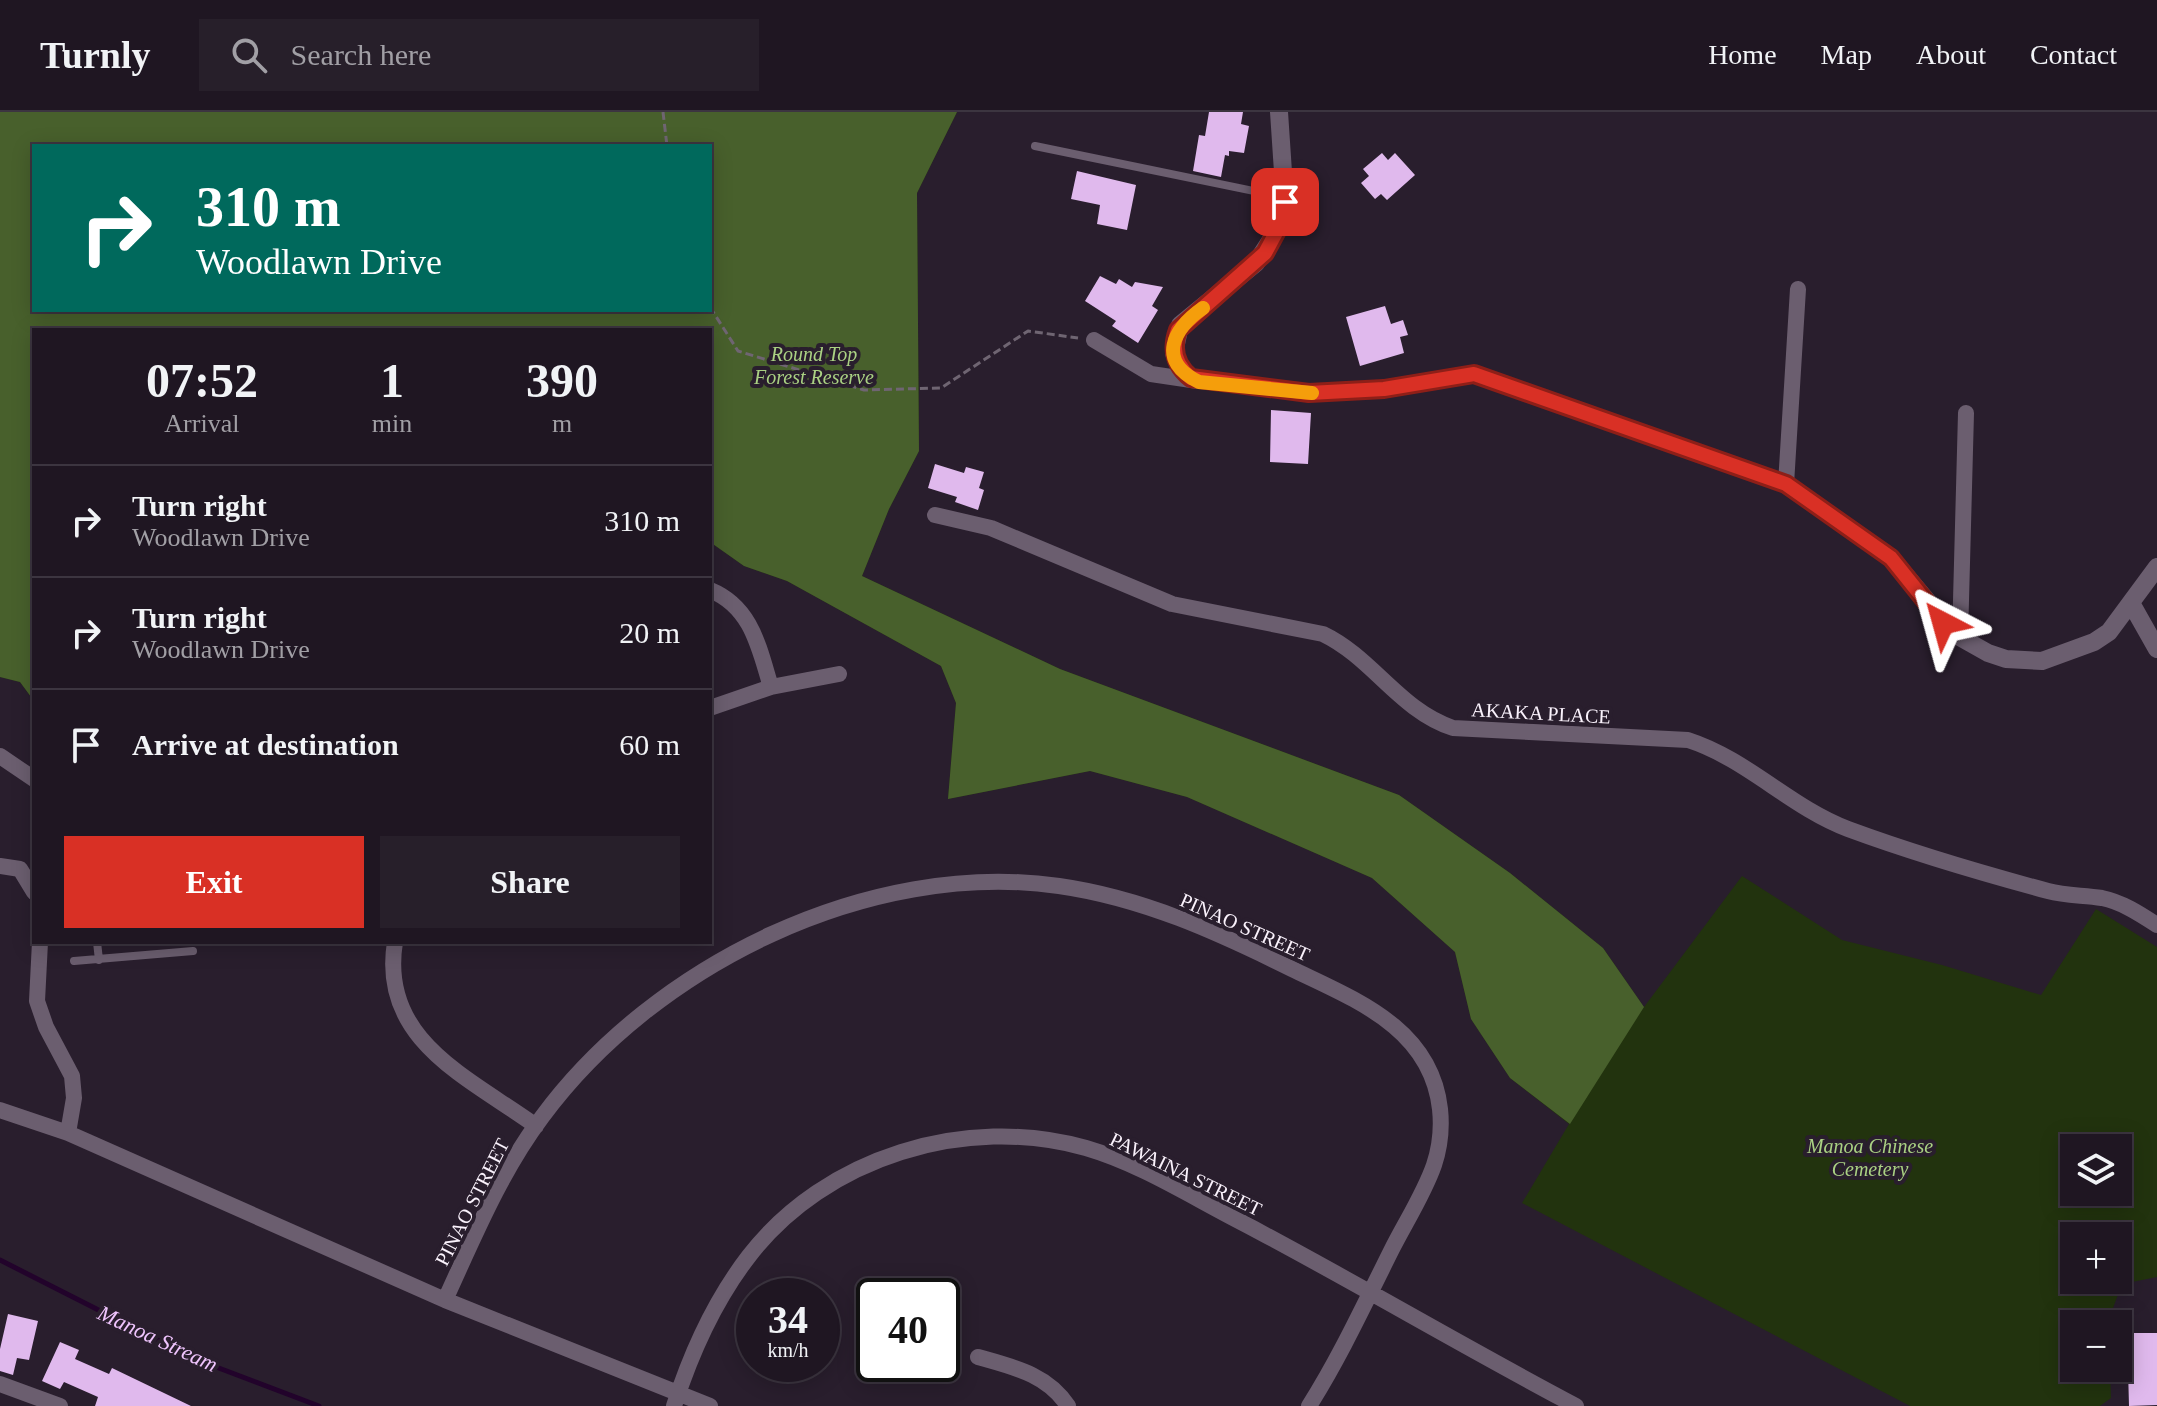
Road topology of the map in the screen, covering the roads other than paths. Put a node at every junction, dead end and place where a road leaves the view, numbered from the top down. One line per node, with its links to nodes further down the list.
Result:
1 (1279, 112): 3 (street)
2 (1035, 146): 3 (lane)
3 (1284, 198): 6 (street)
4 (1798, 289): 8 (street)
5 (1094, 340): 6 (street)
6 (1199, 382): 8 (street)
7 (1966, 413): 13 (street)
8 (1786, 484): 13 (street)
9 (935, 515): 22 (street, AKAKA PLACE)
10 (2157, 567): 12 (street)
11 (712, 591): 16 (street)
12 (2131, 603): 13 (street); 14 (street)
13 (1960, 638)
14 (2157, 649)
15 (839, 674): 16 (street)
16 (771, 687): 17 (street)
17 (712, 707)
18 (0, 756): 19 (street)
19 (32, 778)
20 (0, 866): 21 (street)
21 (32, 889)
22 (2157, 925)
23 (40, 944): 31 (street)
24 (97, 944): 27 (lane)
25 (395, 944): 30 (street)
26 (193, 951): 27 (lane)
27 (99, 960): 28 (lane)
28 (74, 961)
29 (0, 1110): 31 (street)
30 (536, 1126): 32 (street, PINAO STREET); 33 (street, PINAO STREET)
31 (68, 1133): 33 (street)
32 (1371, 1291): 36 (street, PAWAINA STREET); 37 (street, PAWAINA STREET); 41 (street, PINAO STREET)
33 (445, 1300): 36 (street)
34 (978, 1357): 40 (street)
35 (0, 1384): 38 (street)
36 (676, 1401): 39 (street)
37 (1558, 1402): 42 (street, PAWAINA STREET)
38 (60, 1406)
39 (710, 1406)
40 (1068, 1406)
41 (1309, 1406)
42 (1576, 1406)

